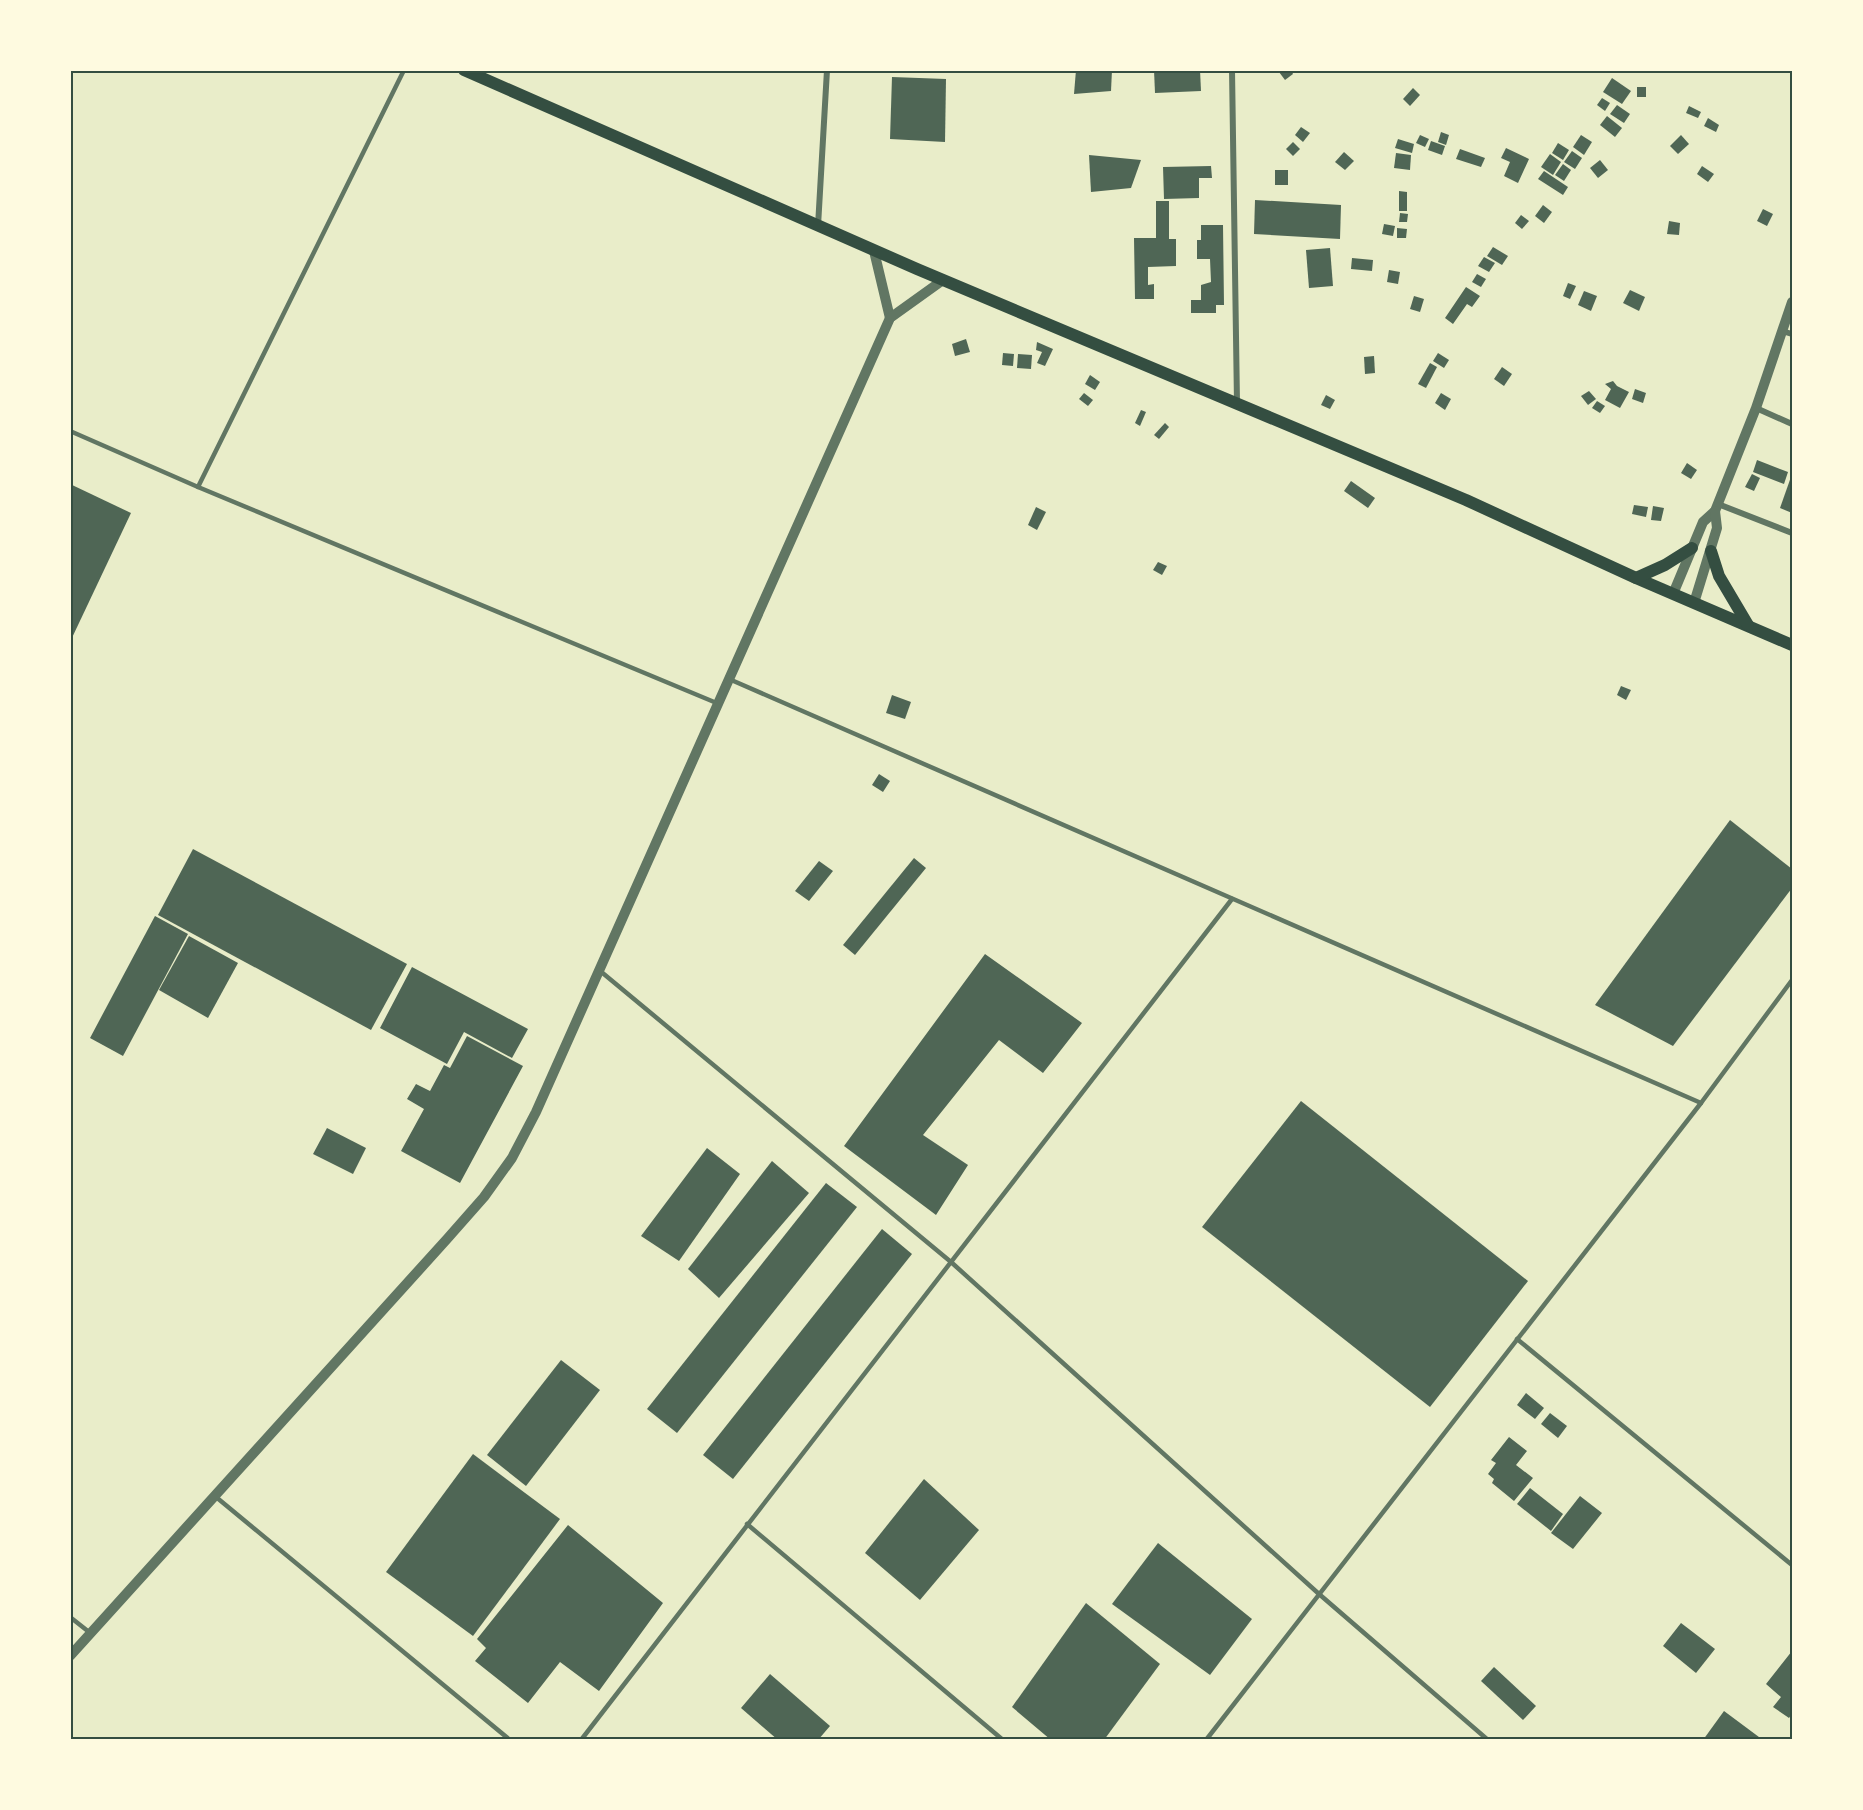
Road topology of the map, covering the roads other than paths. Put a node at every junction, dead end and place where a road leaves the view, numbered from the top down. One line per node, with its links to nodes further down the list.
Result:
1 (404, 70): 15 (lane)
2 (464, 70): 5 (main road)
3 (827, 70): 5 (street)
4 (1232, 70): 11 (street)
5 (818, 226): 6 (main road)
6 (874, 251): 7 (main road); 9 (street)
7 (943, 280): 9 (street); 11 (main road)
8 (1792, 302): 10 (street)
9 (890, 318): 25 (street)
10 (1787, 332): 12 (street)
11 (1237, 403): 20 (main road)
12 (1756, 408): 13 (street); 16 (street)
13 (1792, 424)
14 (70, 431): 15 (lane)
15 (198, 487): 26 (lane)
16 (1717, 507): 17 (street); 18 (street); 19 (street)
17 (1792, 533)
18 (1692, 548): 20 (main road); 21 (street)
19 (1711, 551): 22 (street); 23 (main road)
20 (1636, 578): 21 (main road)
21 (1673, 594): 22 (main road)
22 (1694, 603): 23 (main road)
23 (1749, 626): 24 (main road)
24 (1792, 645)
25 (729, 679): 26 (street); 27 (lane)
26 (719, 704): 28 (street)
27 (1232, 899): 30 (lane); 31 (lane)
28 (599, 970): 31 (lane); 33 (street)
29 (1792, 980): 30 (lane)
30 (1701, 1103): 32 (lane)
31 (951, 1262): 34 (lane); 36 (lane)
32 (1517, 1339): 35 (lane); 36 (lane)
33 (215, 1496): 38 (street); 40 (lane)
34 (747, 1524): 41 (lane); 42 (lane)
35 (1792, 1565)
36 (1319, 1594): 43 (lane); 44 (lane)
37 (70, 1617): 38 (lane)
38 (91, 1633): 39 (street)
39 (70, 1656)
40 (510, 1740)
41 (580, 1740)
42 (1003, 1740)
43 (1206, 1740)
44 (1488, 1740)

